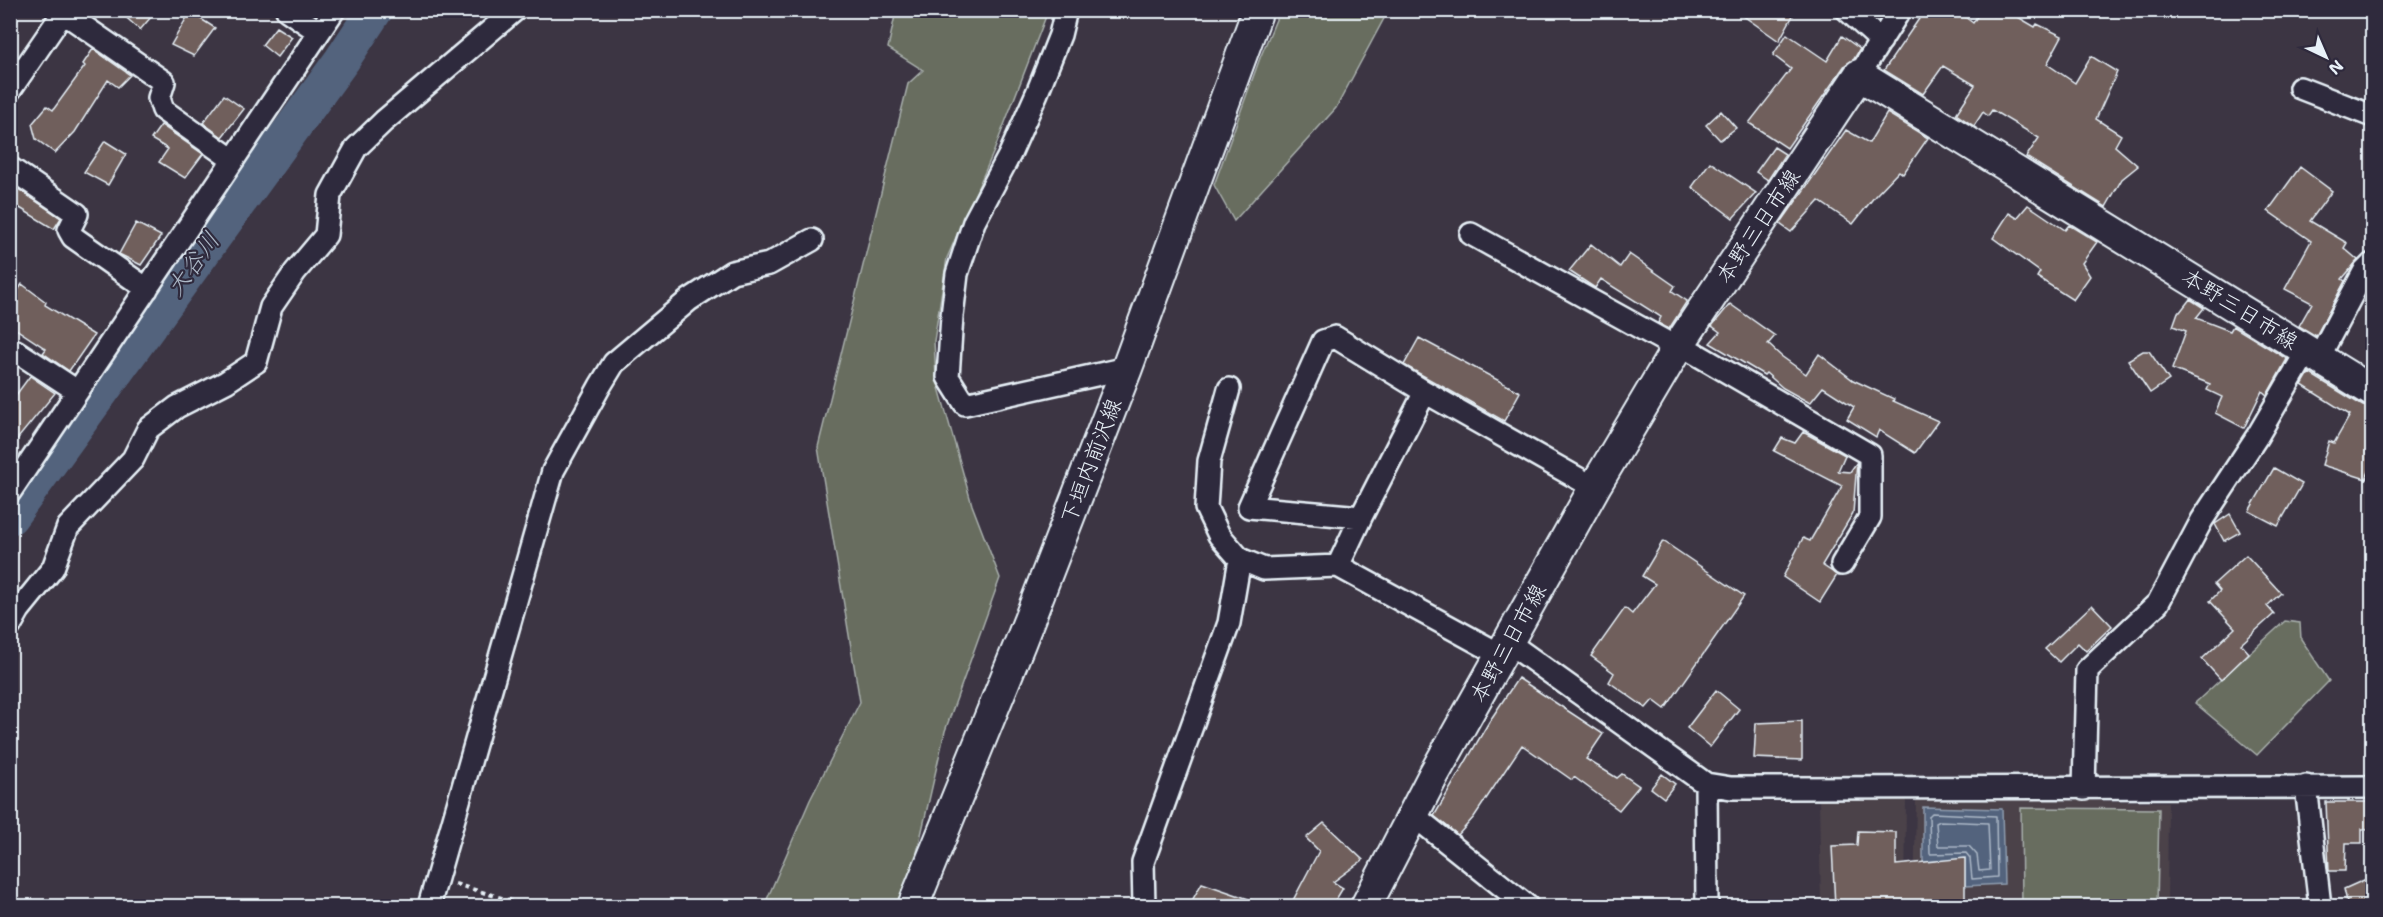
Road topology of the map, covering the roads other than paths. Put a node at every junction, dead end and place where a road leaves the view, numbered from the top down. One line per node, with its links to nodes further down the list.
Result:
1 (286, 10): 9 (street)
2 (334, 10): 9 (street)
3 (515, 10): 35 (street)
4 (1066, 10): 24 (street)
5 (1258, 10): 24 (main road, 下垣内前沢線)
6 (1847, 10): 10 (street)
7 (1900, 10): 10 (street)
8 (64, 12): 13 (street); 15 (street)
9 (319, 32): 15 (street)
10 (1881, 41): 11 (street)
11 (1859, 75): 21 (main road, 本野三日市線); 23 (main road, 本野三日市線)
12 (2300, 88): 14 (street)
13 (10, 90)
14 (2373, 116)
15 (233, 160): 20 (street)
16 (10, 168): 20 (street)
17 (1471, 234): 21 (street)
18 (812, 240): 42 (street)
19 (2373, 264): 23 (street)
20 (147, 289): 26 (street)
21 (1677, 348): 29 (main road, 本野三日市線); 33 (street)
22 (10, 351): 26 (street)
23 (2313, 354): 27 (main road, 本野三日市線); 40 (street)
24 (1127, 368): 43 (main road, 下垣内前沢線)
25 (1229, 389): 32 (street)
26 (77, 391): 30 (street)
27 (2373, 391)
28 (1425, 392): 29 (street); 31 (street); 31 (street)
29 (1595, 488): 36 (main road, 本野三日市線)
30 (10, 492)
31 (1361, 517): 34 (street)
32 (1240, 559): 34 (street); 44 (street)
33 (1842, 564)
34 (1338, 566): 36 (street)
35 (10, 626)
36 (1505, 649): 37 (street); 41 (main road, 本野三日市線)
37 (1707, 784): 40 (street); 47 (street)
38 (2306, 786): 39 (street); 40 (street); 48 (street)
39 (2373, 787)
40 (2084, 789)
41 (1413, 815): 45 (main road, 本野三日市線); 46 (street)
42 (429, 906)
43 (913, 906)
44 (1144, 906)
45 (1366, 906)
46 (1527, 906)
47 (1707, 906)
48 (2320, 906)

